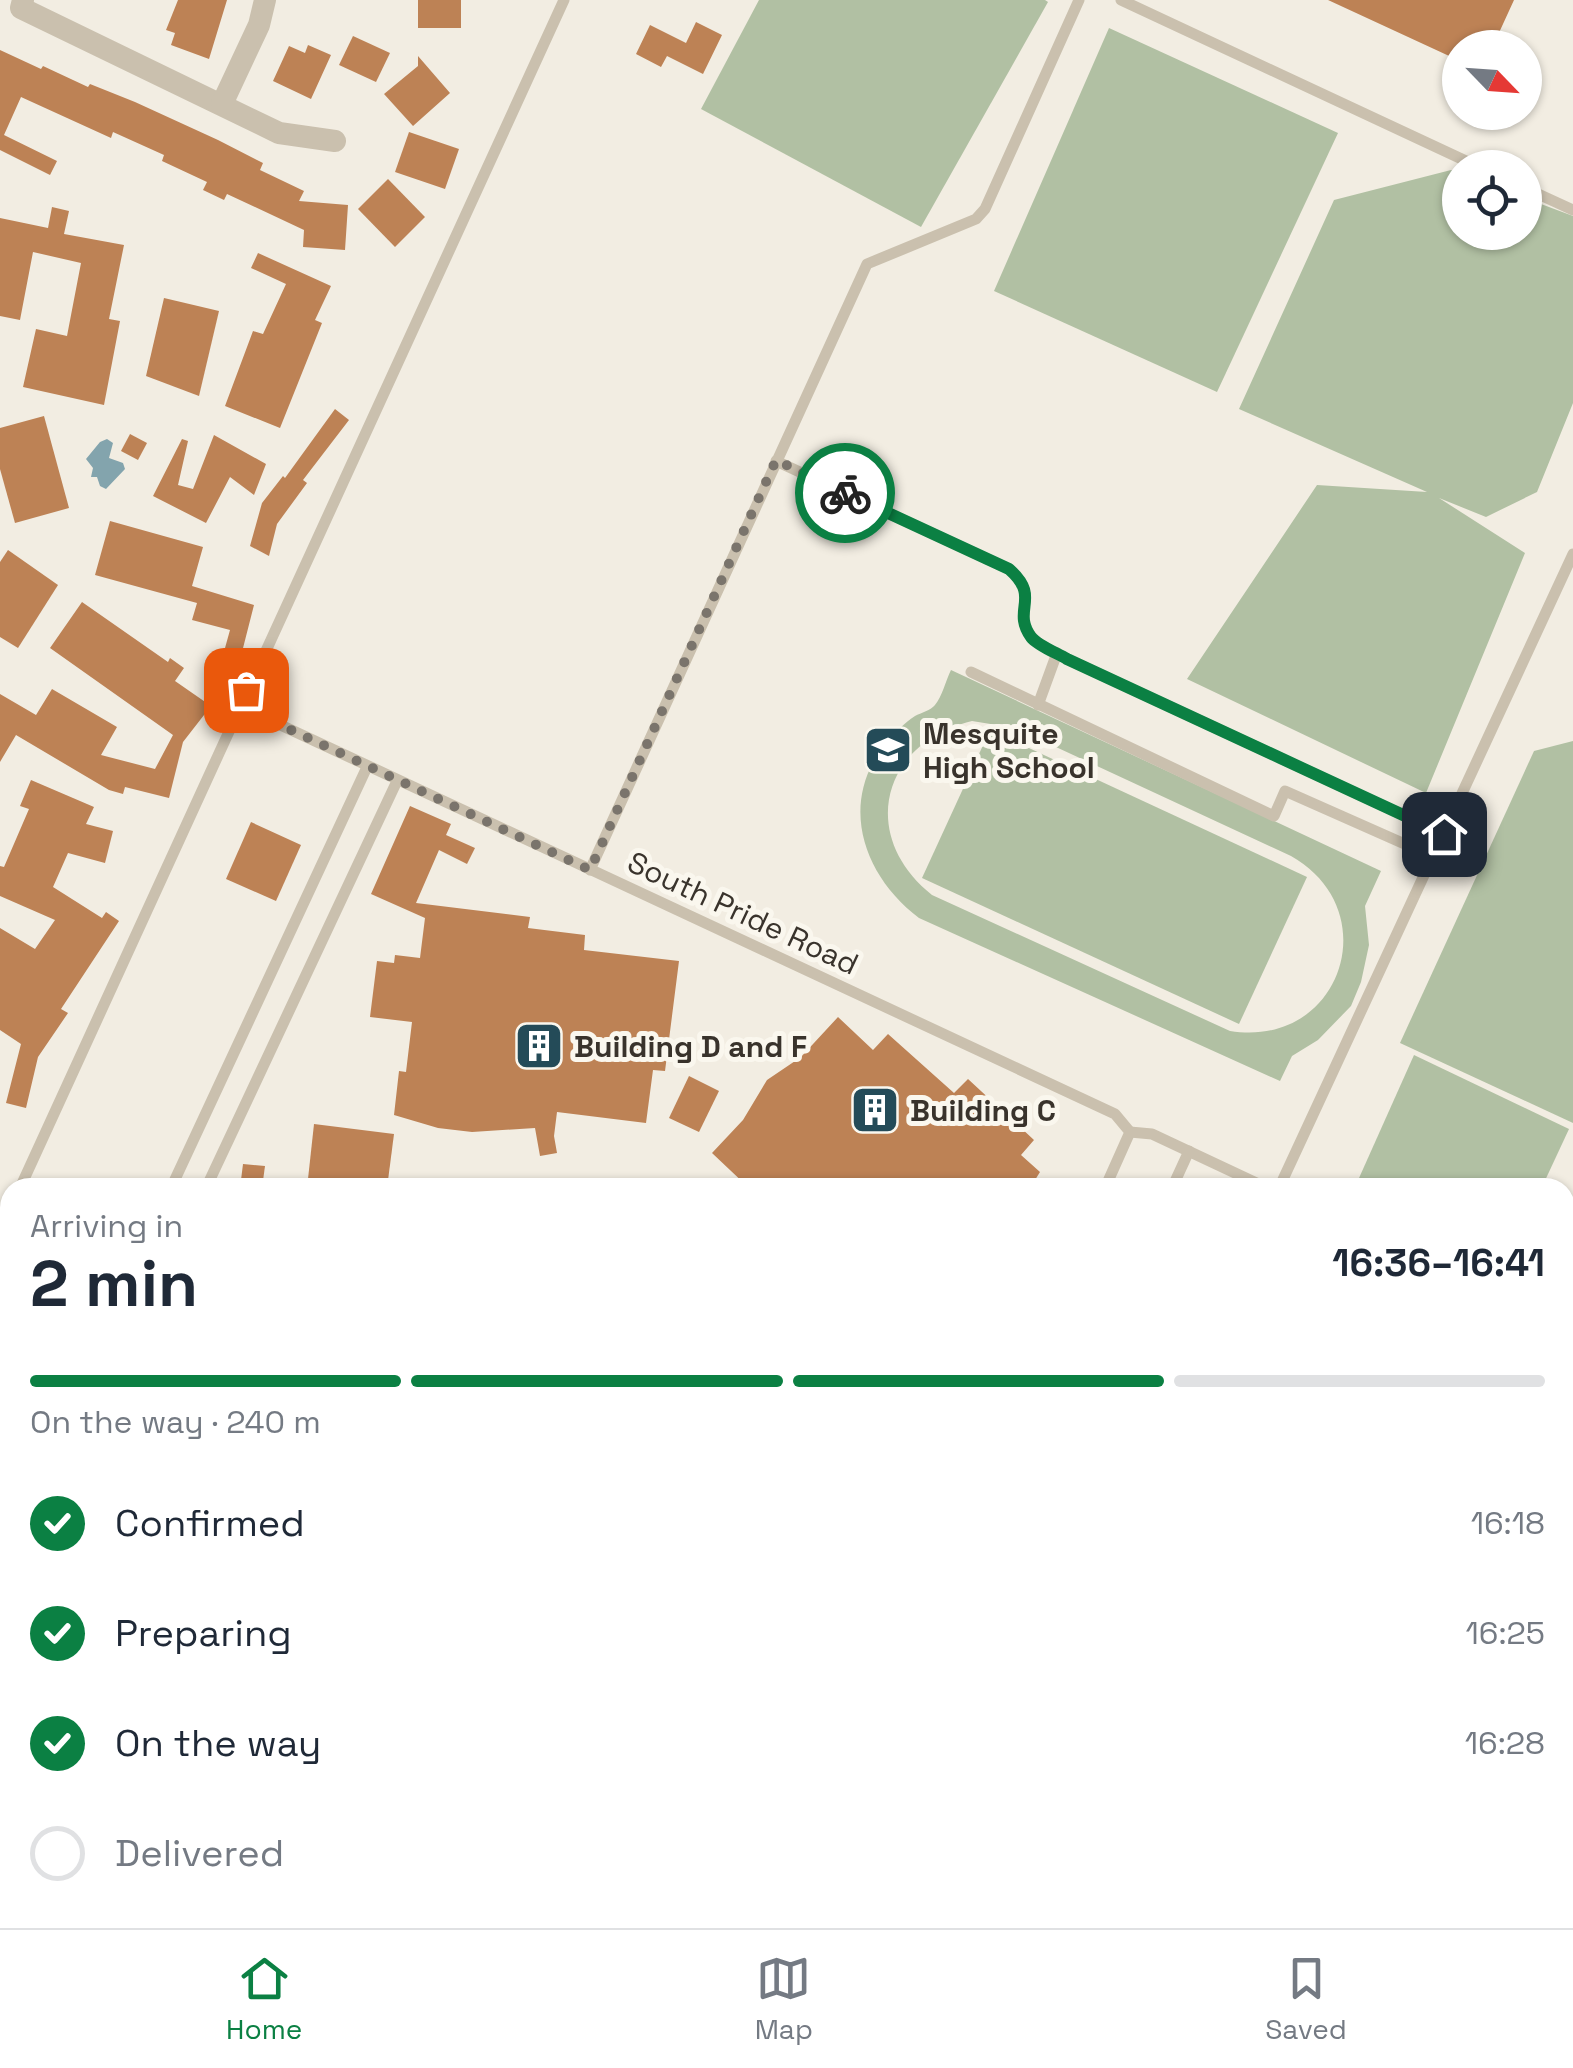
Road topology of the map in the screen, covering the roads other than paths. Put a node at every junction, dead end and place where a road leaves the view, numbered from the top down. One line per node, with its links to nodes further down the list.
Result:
1 (264, 0): 6 (street)
2 (564, 0): 16 (lane)
3 (1079, 0): 11 (lane)
4 (1121, 0): 8 (lane)
5 (22, 4): 6 (street)
6 (222, 104): 7 (street)
7 (335, 141)
8 (1442, 150)
9 (1542, 196): 10 (lane)
10 (1573, 210)
11 (776, 460): 13 (lane); 21 (lane)
12 (1573, 554): 19 (lane)
13 (1057, 653): 15 (lane); 19 (lane)
14 (971, 672): 15 (lane)
15 (1038, 705): 20 (lane)
16 (242, 707): 17 (lane, South Pride Road); 24 (lane)
17 (367, 767): 18 (lane, South Pride Road); 25 (lane)
18 (396, 780): 21 (lane, South Pride Road); 26 (lane)
19 (1444, 834): 20 (lane)
20 (1434, 857): 30 (lane)
21 (590, 870): 22 (lane, South Pride Road)
22 (1130, 1132): 23 (lane); 27 (lane)
23 (1189, 1151): 28 (lane); 29 (lane)
24 (25, 1178)
25 (176, 1178)
26 (211, 1178)
27 (1109, 1178)
28 (1177, 1178)
29 (1246, 1178)
30 (1284, 1178)

